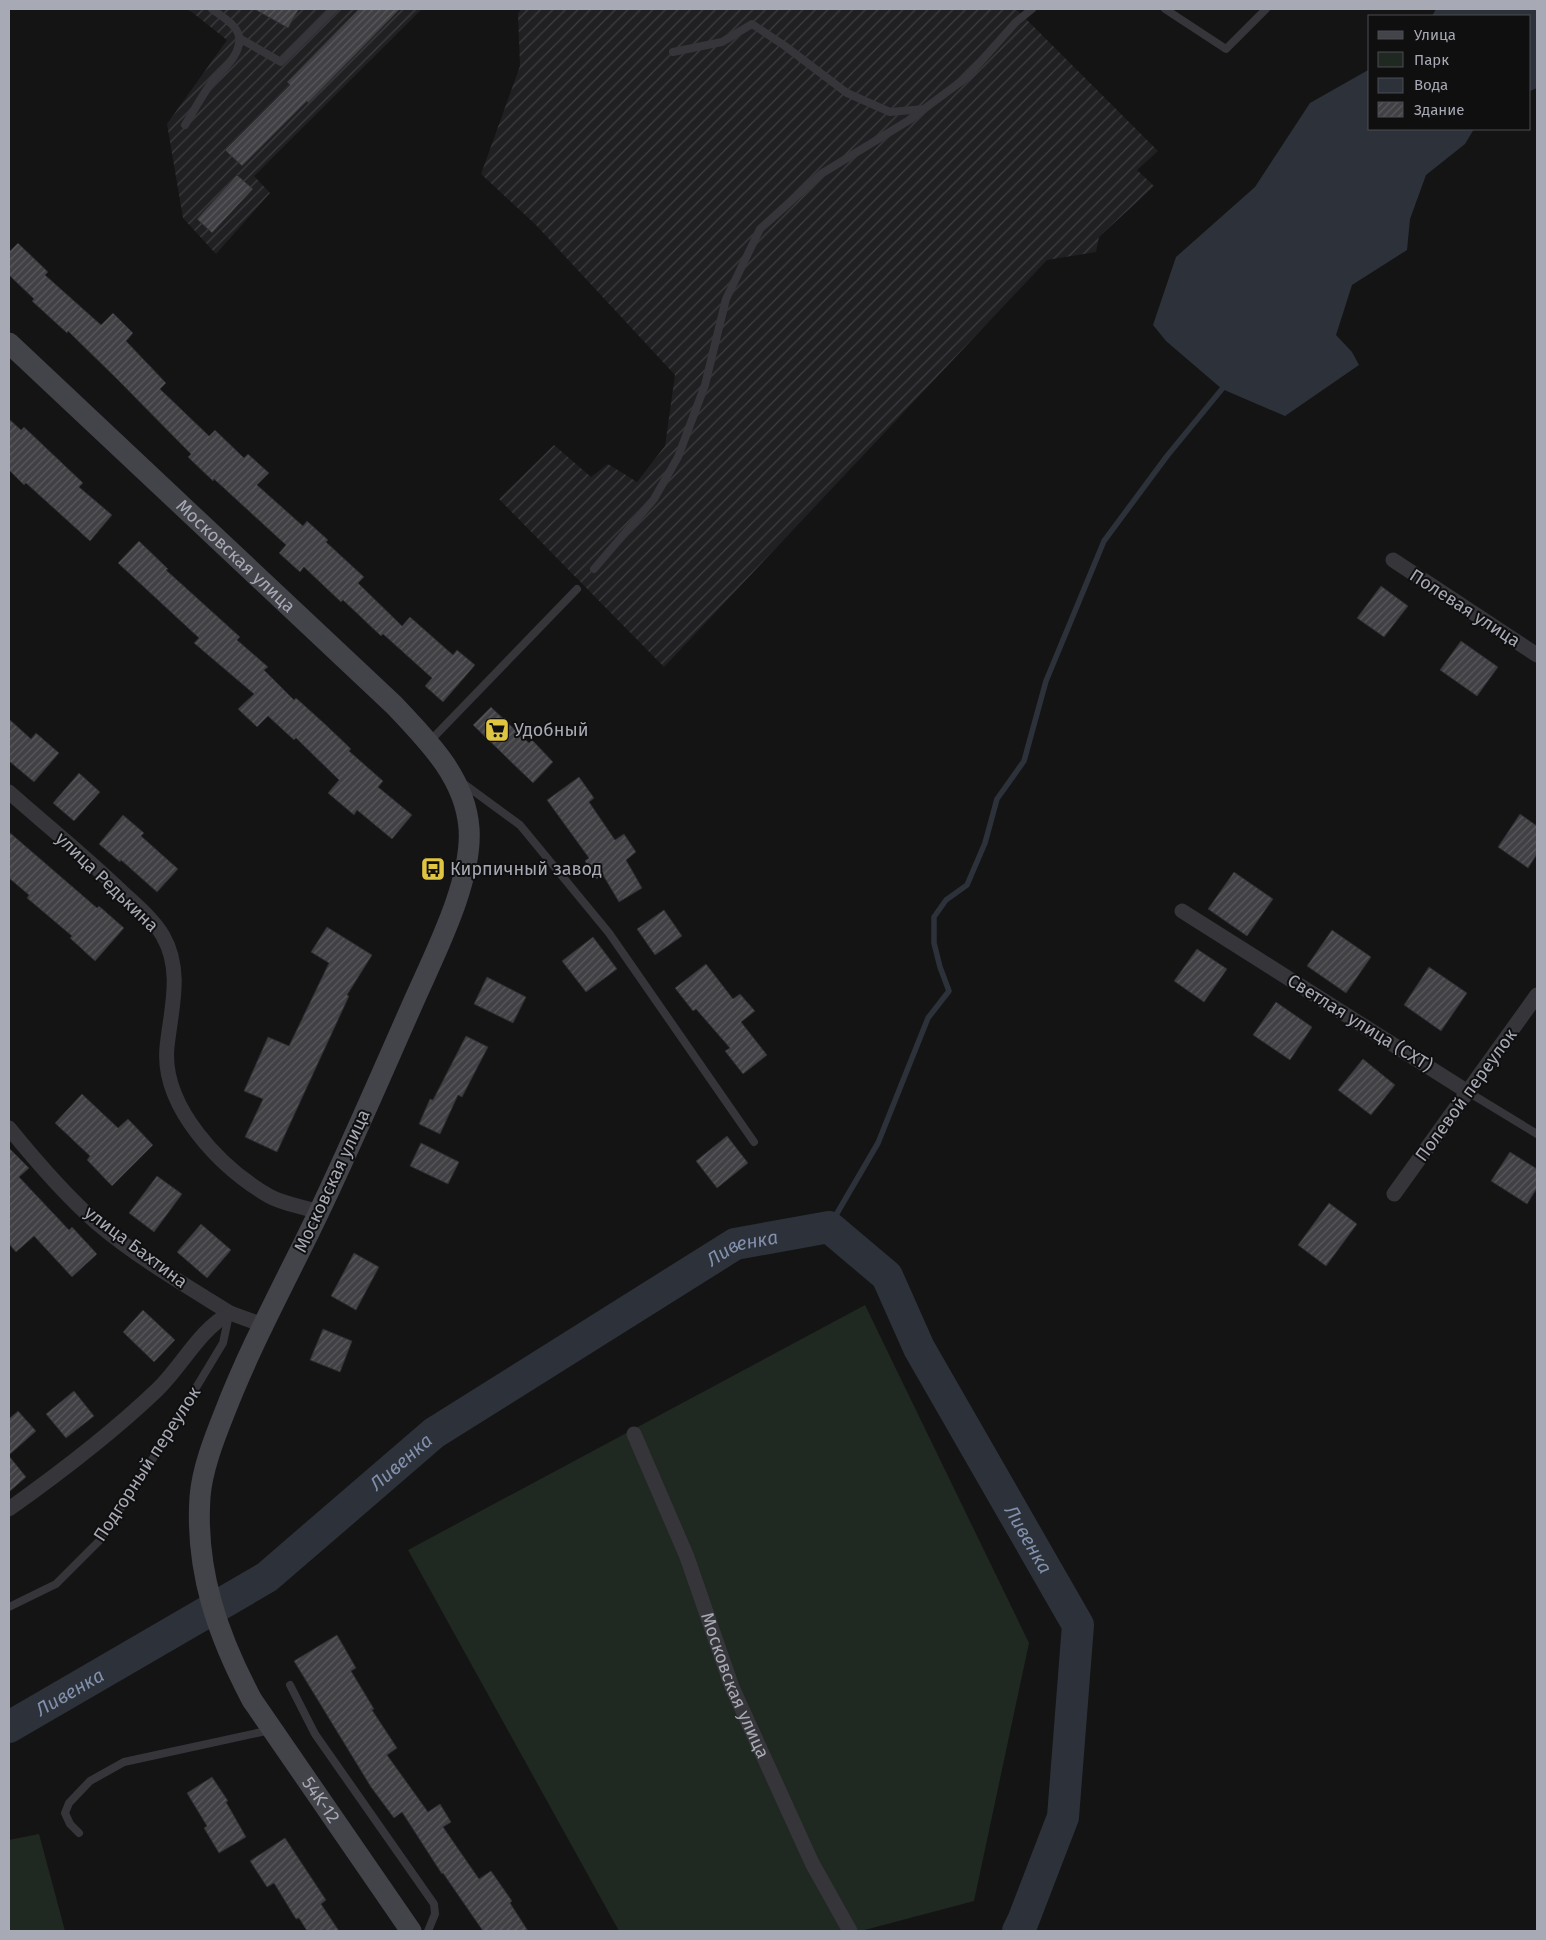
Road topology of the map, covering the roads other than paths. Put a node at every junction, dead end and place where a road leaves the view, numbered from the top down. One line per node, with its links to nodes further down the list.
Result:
1 (212, 9): 6 (lane)
2 (334, 9): 6 (lane)
3 (1032, 9): 8 (lane)
4 (1165, 9): 5 (lane)
5 (1266, 9)
6 (239, 38): 9 (lane)
7 (673, 52): 8 (lane)
8 (924, 109): 12 (lane)
9 (185, 124)
10 (9, 343): 15 (street, Московская улица)
11 (1393, 560): 14 (street, Полевая улица)
12 (594, 569)
13 (577, 589): 15 (lane)
14 (1537, 655)
15 (428, 742): 16 (street, Московская улица)
16 (454, 777): 23 (lane, Московская улица); 25 (street, Московская улица)
17 (9, 792): 25 (street, улица Редькина)
18 (1182, 911): 20 (street, Светлая улица (СХТ))
19 (1537, 995): 20 (street, Полевой переулок)
20 (1468, 1092): 22 (lane, Светлая улица (СХТ)); 24 (street, Полевой переулок)
21 (9, 1128): 26 (street, улица Бахтина)
22 (1537, 1134)
23 (754, 1142)
24 (1394, 1194)
25 (319, 1212): 27 (street, Московская улица)
26 (230, 1313): 27 (street, улица Бахтина); 29 (street); 30 (lane, Подгорный переулок)
27 (263, 1325): 31 (street, Московская улица)
28 (634, 1434): 37 (street, Московская улица)
29 (9, 1508)
30 (9, 1607)
31 (235, 1667): 33 (street, 54K-12)
32 (290, 1685): 36 (lane)
33 (273, 1730): 34 (lane); 35 (street, 54K-12)
34 (80, 1833)
35 (411, 1931)
36 (428, 1931)
37 (850, 1931)

